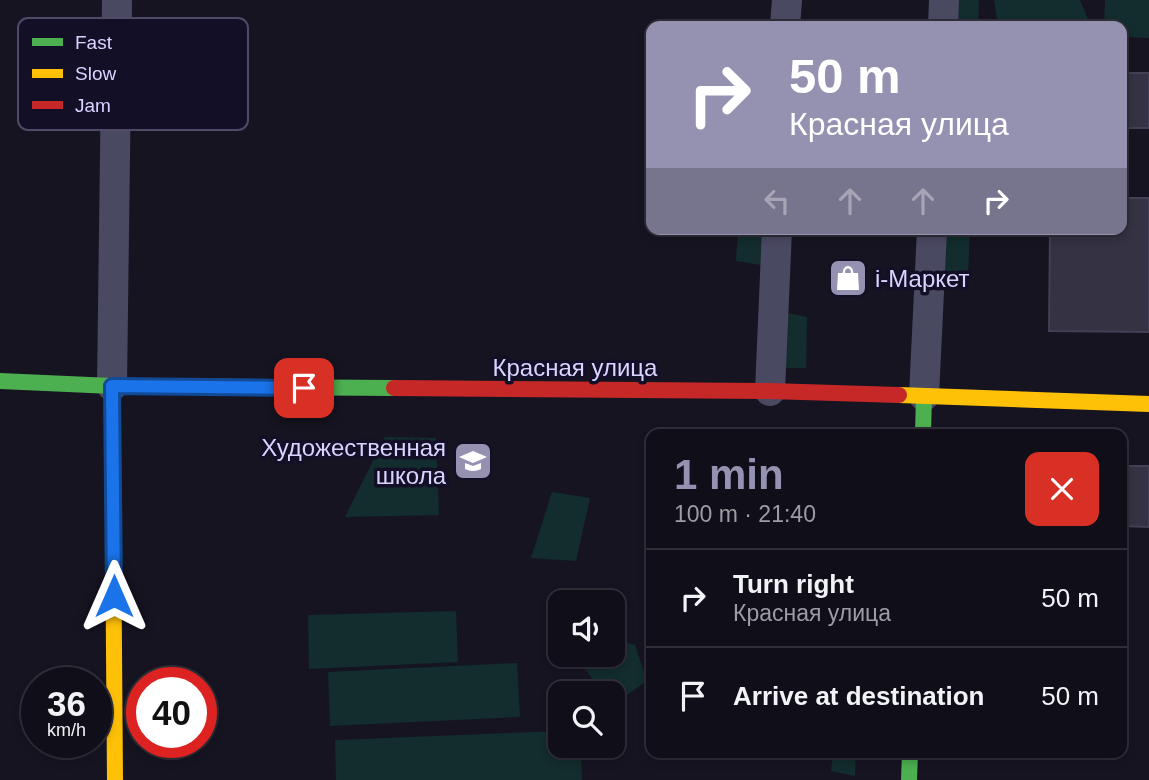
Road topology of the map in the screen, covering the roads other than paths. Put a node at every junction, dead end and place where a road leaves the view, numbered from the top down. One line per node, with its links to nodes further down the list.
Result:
1 (117, 0): 4 (street)
2 (787, 0): 5 (street)
3 (944, 0): 6 (street)
4 (117, 18)
5 (786, 21)
6 (943, 21)
7 (115, 130): 11 (street)
8 (777, 235): 12 (street)
9 (932, 235): 13 (street)
10 (0, 381): 11 (street, Красная улица)
11 (112, 386): 12 (street, Красная улица); 17 (street)
12 (770, 391): 13 (street, Красная улица)
13 (924, 396): 14 (street, Красная улица); 15 (street)
14 (1149, 404)
15 (923, 429)
16 (910, 758): 18 (street)
17 (115, 780)
18 (909, 780)

